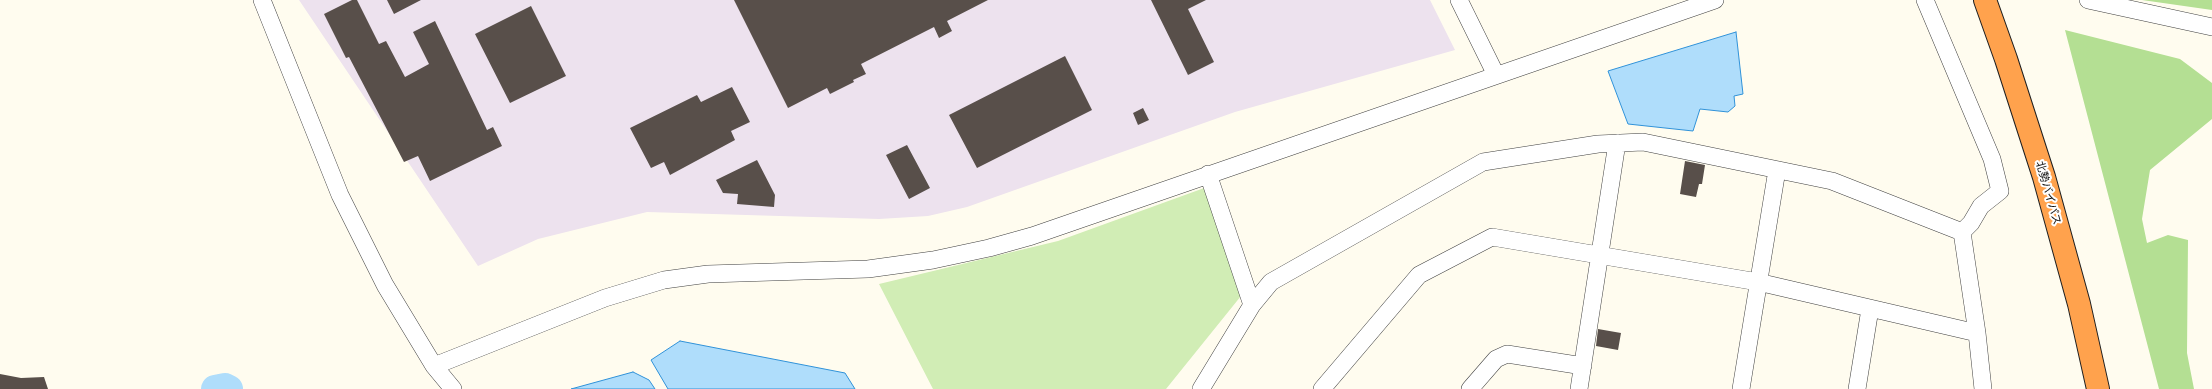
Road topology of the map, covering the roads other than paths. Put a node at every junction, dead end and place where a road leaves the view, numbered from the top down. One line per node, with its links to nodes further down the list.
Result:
1 (262, 0): 18 (street)
2 (1459, 0): 8 (street)
3 (1715, 0): 8 (street)
4 (1925, 0): 12 (street)
5 (1985, 0): 28 (highway, 北勢バイパス)
6 (2088, 0): 7 (street)
7 (2212, 26)
8 (1496, 75): 11 (street)
9 (1617, 143): 10 (street); 13 (street); 15 (street)
10 (1777, 170): 12 (street); 14 (street)
11 (1208, 174): 15 (street); 18 (street)
12 (1962, 232): 17 (street)
13 (1601, 254): 14 (street); 19 (street); 22 (street)
14 (1758, 282): 16 (street); 25 (street)
15 (1252, 305): 21 (street)
16 (1870, 309): 17 (street); 26 (street)
17 (1977, 333): 27 (street)
18 (434, 366): 20 (street)
19 (1583, 366): 23 (street); 24 (street)
20 (452, 389)
21 (1201, 389)
22 (1322, 389)
23 (1470, 389)
24 (1579, 389)
25 (1741, 389)
26 (1857, 389)
27 (1983, 389)
28 (2098, 389)

